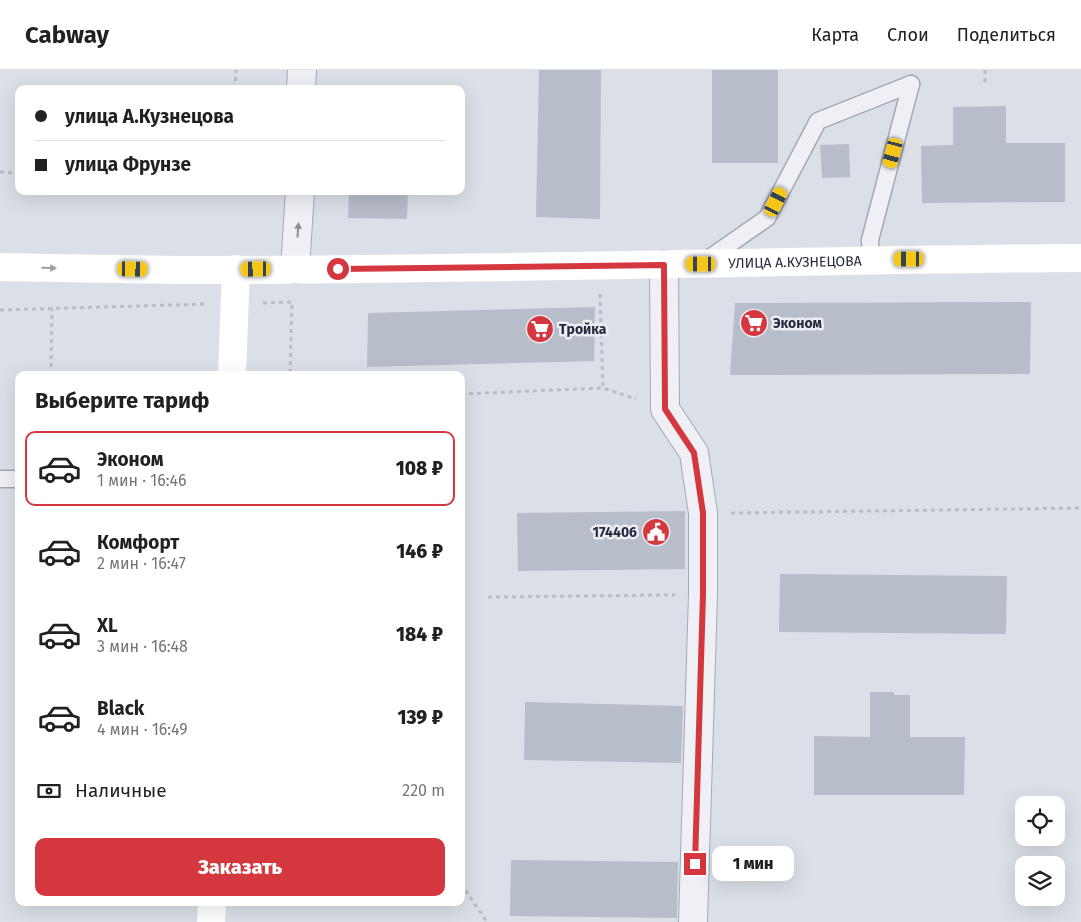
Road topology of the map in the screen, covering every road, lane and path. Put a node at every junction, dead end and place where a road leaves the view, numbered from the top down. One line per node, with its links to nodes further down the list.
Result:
1 (236, 70): 5 (path)
2 (302, 70): 6 (street)
3 (985, 70): 4 (path)
4 (985, 82)
5 (235, 85)
6 (301, 85)
7 (0, 172): 8 (path)
8 (15, 173)
9 (300, 195): 16 (street, one-way to 9)
10 (1081, 258): 11 (main road, УЛИЦА А.КУЗНЕЦОВА)
11 (871, 260): 12 (main road, УЛИЦА А.КУЗНЕЦОВА); 12 (lane)
12 (701, 264): 13 (main road, УЛИЦА А.КУЗНЕЦОВА)
13 (664, 265): 16 (main road, УЛИЦА А.КУЗНЕЦОВА); 27 (street)
14 (0, 267): 15 (main road, УЛИЦА А.КУЗНЕЦОВА, one-way to 15)
15 (236, 269): 16 (main road, УЛИЦА А.КУЗНЕЦОВА); 23 (main road)
16 (295, 269)
17 (600, 293): 25 (path)
18 (292, 302): 24 (path)
19 (210, 304): 20 (path)
20 (52, 309): 21 (path); 22 (path)
21 (0, 310)
22 (51, 371)
23 (232, 371)
24 (290, 371)
25 (603, 388): 26 (path); 27 (path)
26 (465, 394)
27 (665, 409): 31 (street)
28 (0, 479): 29 (lane)
29 (15, 479)
30 (1081, 508): 31 (path)
31 (703, 513): 32 (street)
32 (703, 594): 33 (path); 38 (street)
33 (488, 597)
34 (465, 890): 37 (path)
35 (212, 906): 36 (main road)
36 (211, 922)
37 (487, 922)
38 (693, 922)

